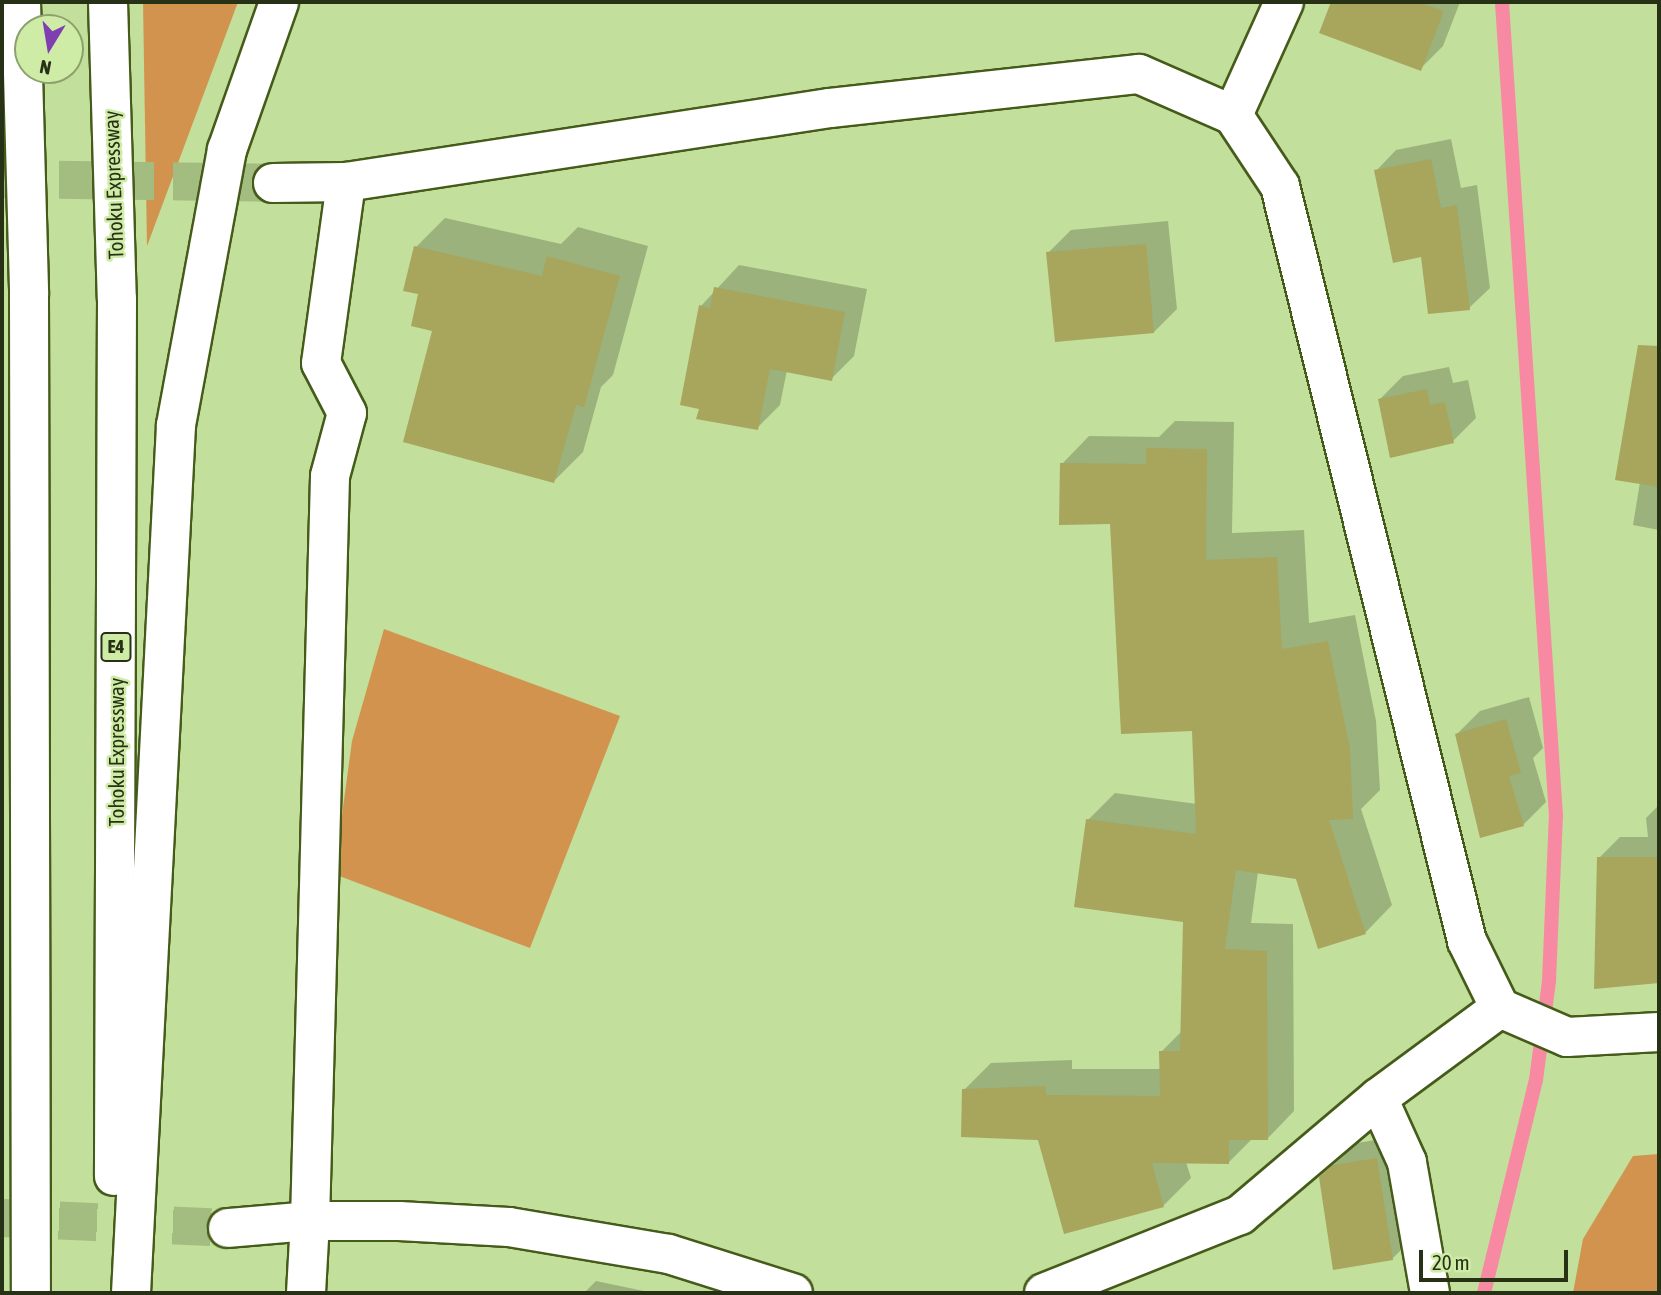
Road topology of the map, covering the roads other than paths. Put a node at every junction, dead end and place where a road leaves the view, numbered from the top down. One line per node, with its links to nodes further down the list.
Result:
1 (21, 2): 13 (main road)
2 (108, 2): 14 (main road, Tohoku Expressway / E4)
3 (279, 2): 15 (main road)
4 (1284, 2): 5 (main road)
5 (1233, 115): 6 (main road); 8 (main road)
6 (346, 182): 7 (main road); 11 (main road)
7 (273, 183)
8 (1506, 1011): 9 (main road); 10 (main road)
9 (1659, 1032)
10 (1378, 1098): 18 (main road); 19 (main road)
11 (310, 1221): 12 (main road); 16 (main road); 17 (main road)
12 (228, 1228)
13 (31, 1293)
14 (114, 1293)
15 (131, 1293)
16 (306, 1293)
17 (793, 1293)
18 (1044, 1293)
19 (1430, 1293)

